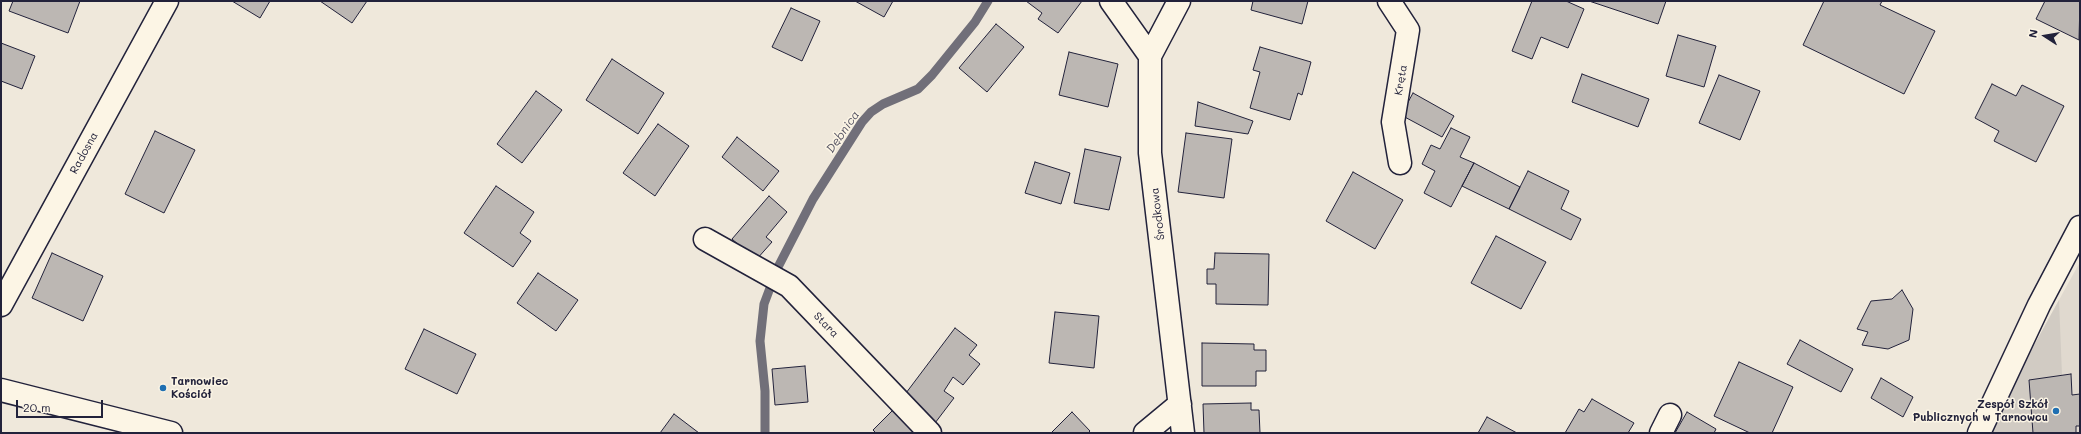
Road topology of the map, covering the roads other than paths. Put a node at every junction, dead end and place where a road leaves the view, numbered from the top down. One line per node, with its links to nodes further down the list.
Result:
1 (167, 1): 9 (street, Radosna)
2 (1111, 1): 5 (street)
3 (1179, 1): 5 (street, Środkowa)
4 (1389, 1): 6 (street, Kręta)
5 (1150, 56): 11 (street, Środkowa)
6 (1400, 163)
7 (2080, 227): 16 (street)
8 (705, 239): 13 (street, Stara)
9 (1, 306)
10 (1, 390): 12 (street)
11 (1180, 404): 14 (street); 15 (street, Środkowa)
12 (171, 433)
13 (930, 433)
14 (1145, 433)
15 (1183, 433)
16 (1979, 433)

